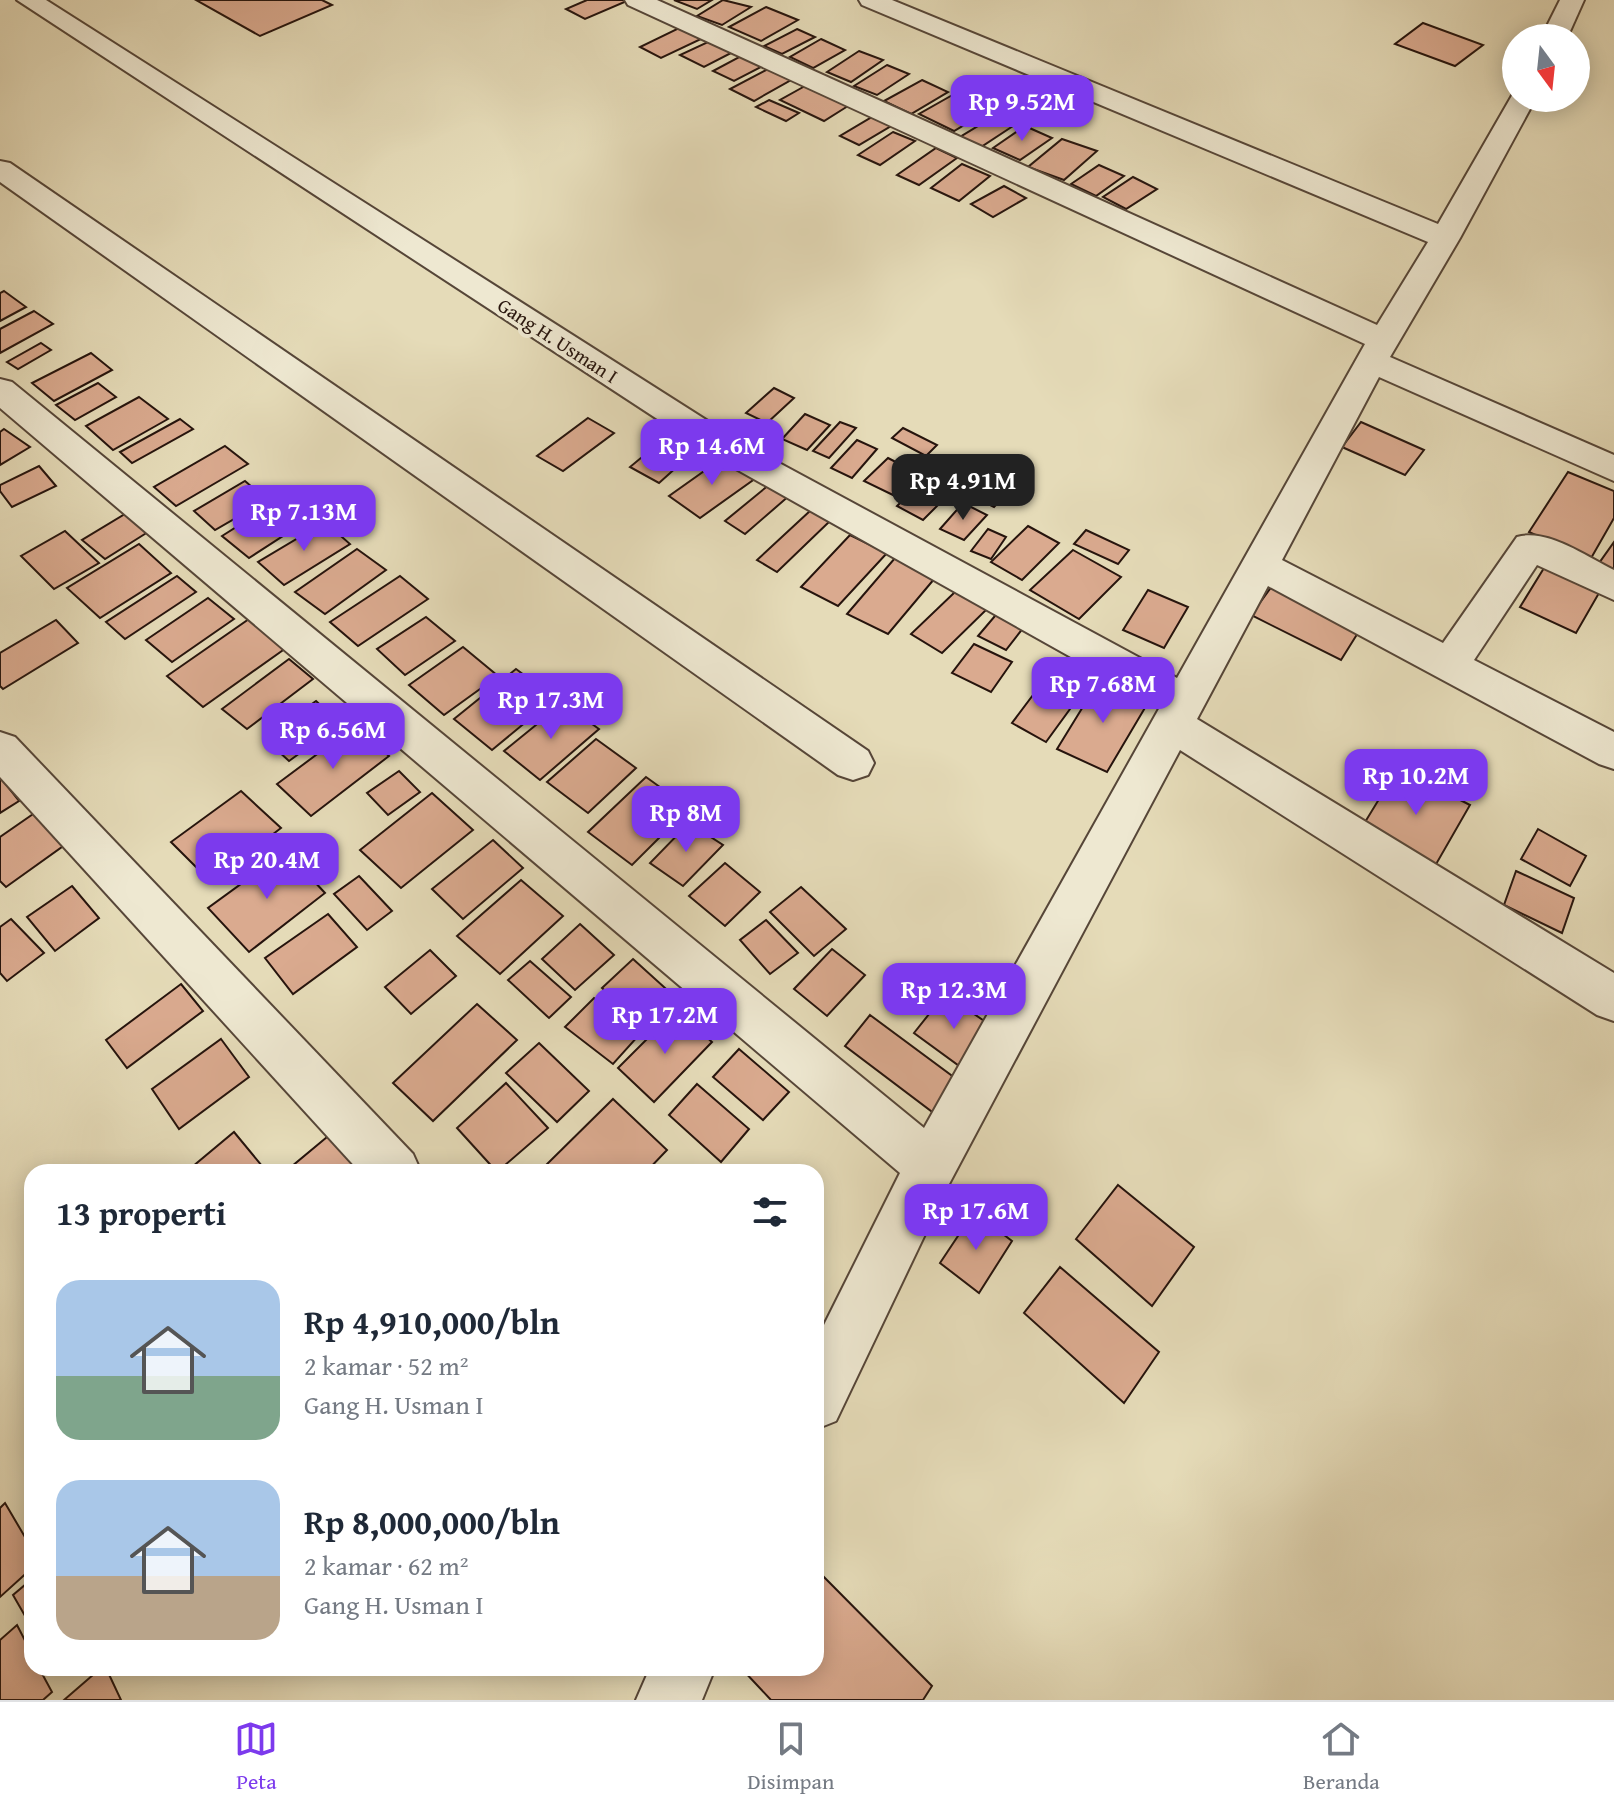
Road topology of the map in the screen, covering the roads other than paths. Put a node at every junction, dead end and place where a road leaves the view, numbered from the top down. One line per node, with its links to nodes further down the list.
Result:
1 (29, 0): 15 (street, Gang H. Usman I)
2 (637, 0): 9 (street)
3 (871, 0): 8 (street)
4 (1572, 0): 5 (street)
5 (1561, 24)
6 (1515, 112): 8 (street)
7 (0, 169): 18 (street)
8 (1445, 238): 9 (street)
9 (1378, 351): 11 (street); 12 (street)
10 (0, 390): 21 (street)
11 (1614, 469)
12 (1260, 565): 14 (street); 15 (street)
13 (1614, 586): 14 (street)
14 (1449, 665): 17 (street)
15 (1179, 714): 19 (street, Gang H. Usman I); 21 (street)
16 (0, 749): 20 (street)
17 (1614, 752)
18 (853, 763)
19 (1614, 999)
20 (388, 1164)
21 (931, 1166): 22 (street)
22 (824, 1385)
23 (680, 1676): 24 (street)
24 (668, 1700)

